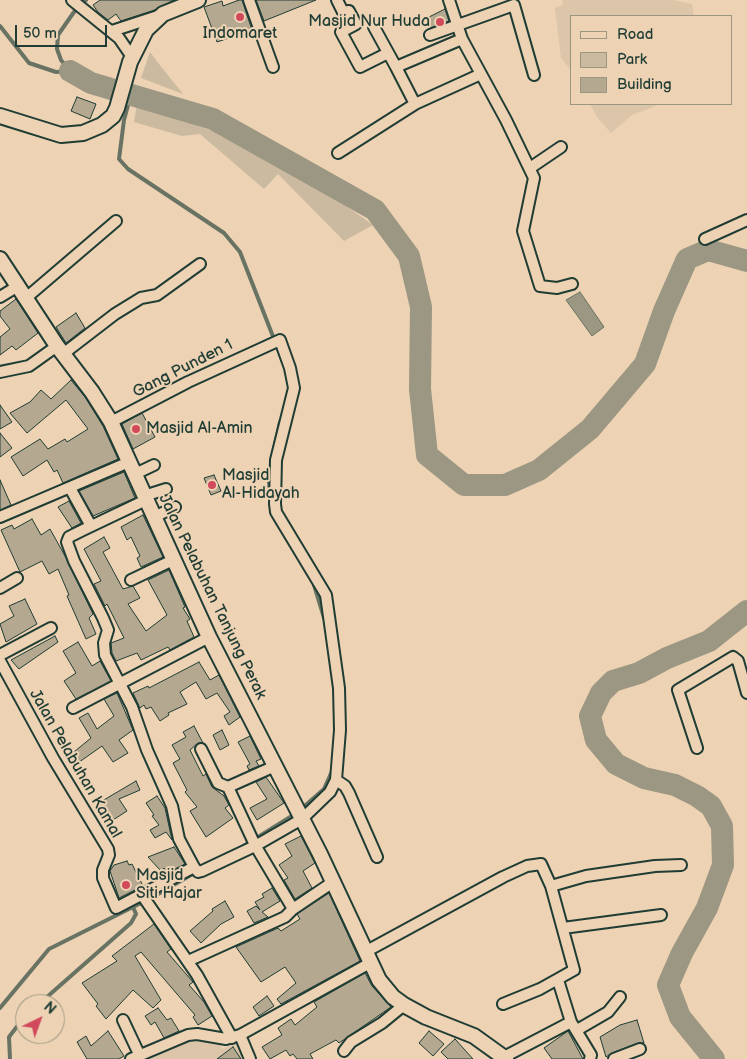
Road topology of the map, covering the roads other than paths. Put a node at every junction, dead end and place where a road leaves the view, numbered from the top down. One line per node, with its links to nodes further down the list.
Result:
1 (72, 0): 10 (street)
2 (198, 0): 7 (street)
3 (249, 0): 15 (street)
4 (337, 0): 13 (street)
5 (449, 0): 9 (street)
6 (514, 2): 9 (street); 18 (street)
7 (163, 14): 10 (street); 14 (street)
8 (374, 26): 13 (street)
9 (458, 27): 11 (street); 12 (street)
10 (112, 31): 14 (street)
11 (430, 35)
12 (462, 39): 16 (street); 17 (street)
13 (388, 53): 16 (street)
14 (131, 59): 20 (street)
15 (273, 67)
16 (396, 67): 19 (street)
17 (481, 74): 19 (street); 23 (street)
18 (534, 75)
19 (415, 104): 22 (street)
20 (0, 116)
21 (561, 147): 23 (street)
22 (338, 153)
23 (530, 168): 29 (street)
24 (747, 220): 26 (street)
25 (116, 221): 32 (street)
26 (704, 239)
27 (0, 259): 30 (street, Jalan Pelabuhan Tanjung Perak)
28 (200, 264): 33 (street)
29 (572, 284)
30 (18, 286): 31 (street); 32 (street, Jalan Pelabuhan Tanjung Perak)
31 (0, 298)
32 (26, 298): 33 (street, Jalan Pelabuhan Tanjung Perak)
33 (60, 350): 34 (street); 35 (street, Jalan Pelabuhan Tanjung Perak)
34 (0, 372)
35 (111, 422): 37 (street, Jalan Pelabuhan Tanjung Perak); 60 (street, Gang Punden 1)
36 (154, 466): 37 (street)
37 (132, 468): 38 (street); 40 (street, Jalan Pelabuhan Tanjung Perak)
38 (70, 488): 42 (street); 44 (street)
39 (166, 489): 40 (street)
40 (145, 498): 43 (street, Jalan Pelabuhan Tanjung Perak); 44 (street)
41 (175, 507): 43 (street)
42 (0, 517)
43 (154, 517): 45 (street, Jalan Pelabuhan Tanjung Perak)
44 (90, 526): 54 (street)
45 (173, 560): 47 (street); 50 (street, Jalan Pelabuhan Tanjung Perak)
46 (17, 578): 48 (street)
47 (131, 580)
48 (0, 588)
49 (51, 628): 51 (street)
50 (209, 637): 54 (street); 59 (street, Jalan Pelabuhan Tanjung Perak)
51 (0, 655)
52 (0, 661): 69 (street, Jalan Pelabuhan Kamal)
53 (745, 680): 55 (street); 57 (street)
54 (119, 682): 56 (street); 66 (street)
55 (747, 693)
56 (73, 708)
57 (697, 748)
58 (202, 749): 61 (street)
59 (275, 766): 61 (street); 62 (street, Jalan Pelabuhan Tanjung Perak)
60 (336, 780): 62 (street); 64 (street)
61 (228, 788): 63 (street)
62 (299, 814): 63 (street); 67 (street, Jalan Pelabuhan Tanjung Perak)
63 (253, 843): 66 (street); 70 (street)
64 (376, 857)
65 (681, 865): 68 (street)
66 (195, 869): 69 (street)
67 (333, 882): 70 (street); 73 (street, Jalan Pelabuhan Tanjung Perak)
68 (551, 886): 72 (street); 73 (street)
69 (145, 899): 74 (street)
70 (293, 909): 74 (street)
71 (661, 915): 72 (street)
72 (564, 928): 75 (street)
73 (368, 958): 78 (street, Jalan Pelabuhan Tanjung Perak); 81 (street)
74 (188, 961): 81 (street)
75 (558, 980): 77 (street); 80 (street)
76 (620, 997): 80 (street)
77 (503, 1004)
78 (404, 1005): 83 (street); 85 (street, Jalan Pelabuhan Tanjung Perak)
79 (123, 1020): 84 (street)
80 (574, 1026): 85 (street); 87 (street)
81 (236, 1037): 84 (street); 86 (street)
82 (640, 1049): 88 (street)
83 (344, 1051)
84 (135, 1057)
85 (500, 1057)
86 (250, 1059)
87 (591, 1059)
88 (614, 1059)

